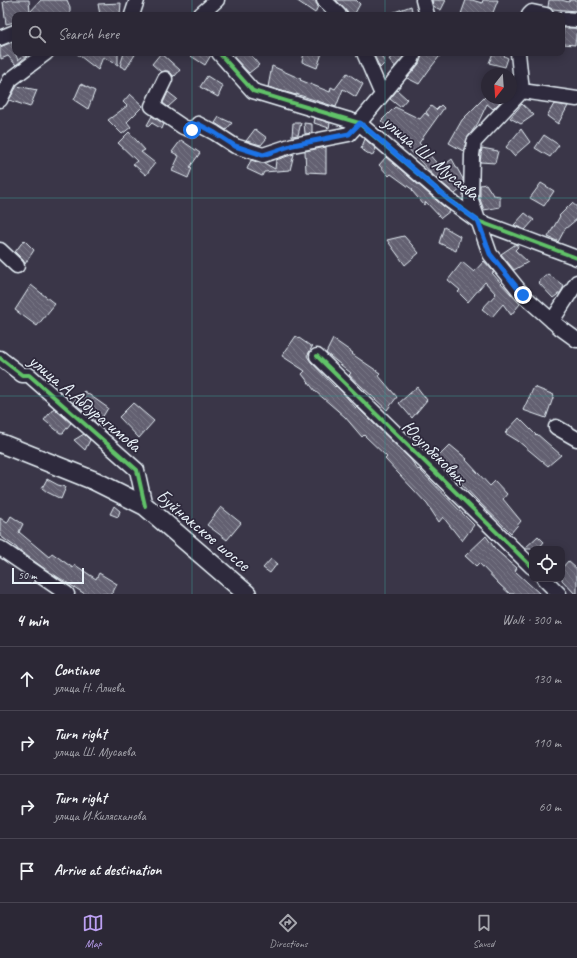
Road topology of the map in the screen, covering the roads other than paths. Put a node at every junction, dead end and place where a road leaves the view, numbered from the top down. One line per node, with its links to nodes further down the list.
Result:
1 (137, 0): 5 (street)
2 (217, 0): 6 (street)
3 (324, 0): 7 (street)
4 (423, 0): 8 (street)
5 (133, 12)
6 (203, 12)
7 (336, 12)
8 (426, 12)
9 (565, 19): 10 (street)
10 (577, 20)
11 (12, 33): 12 (street)
12 (0, 38)
13 (42, 56): 22 (street)
14 (222, 56): 23 (street)
15 (365, 56): 19 (street)
16 (413, 56): 23 (street)
17 (518, 56): 20 (street)
18 (165, 79): 23 (street)
19 (380, 90)
20 (522, 91): 21 (street); 24 (street)
21 (577, 99)
22 (0, 100)
23 (360, 123): 24 (street, улица Ш. Мусаева)
24 (478, 221): 26 (street, улица Ш. Мусаева); 29 (street)
25 (0, 250): 27 (street)
26 (577, 258)
27 (18, 266)
28 (577, 282): 29 (street)
29 (552, 321): 30 (street)
30 (577, 340)
31 (317, 356): 38 (street, Юсупбековых)
32 (0, 358): 36 (street, улица А.Абдурагимова)
33 (556, 428): 34 (street)
34 (577, 439)
35 (0, 443): 36 (main road, Буйнакское шоссе)
36 (145, 506): 41 (main road, Буйнакское шоссе)
37 (0, 548): 40 (street)
38 (529, 564)
39 (547, 582): 42 (street)
40 (67, 594)
41 (247, 594)
42 (559, 594)

